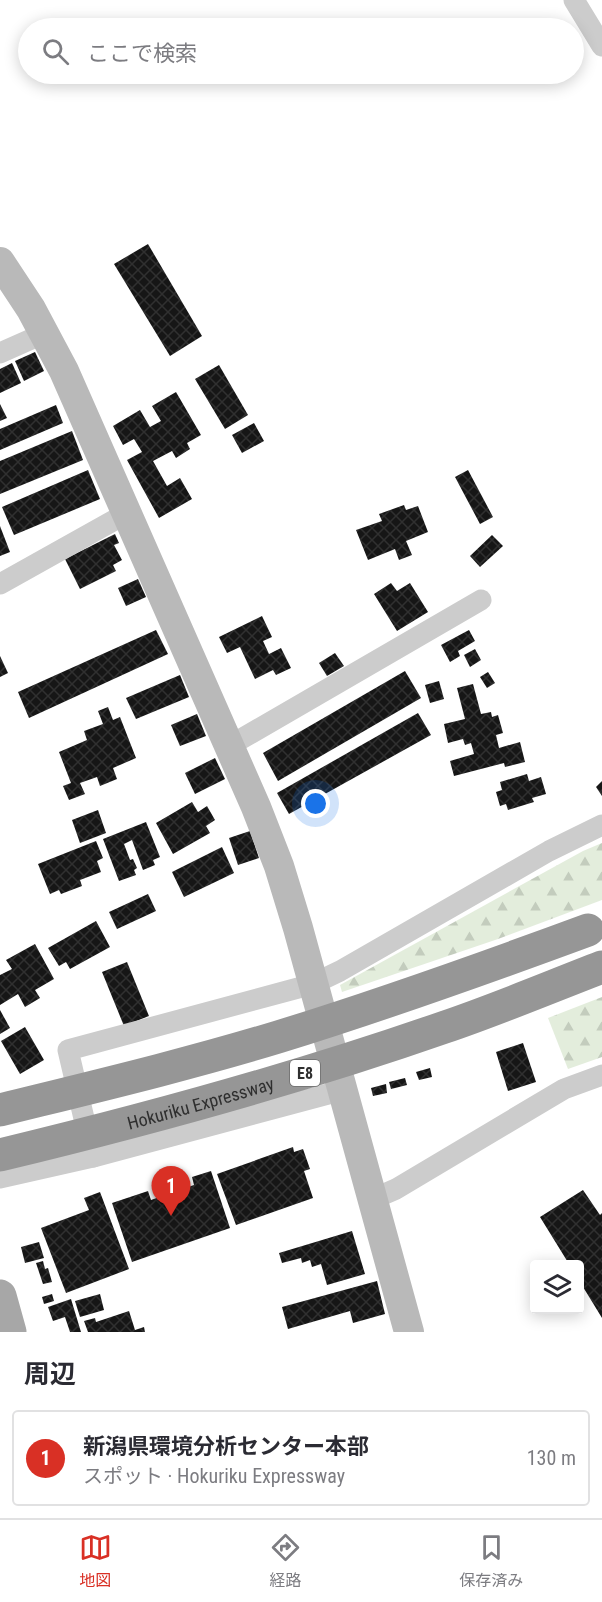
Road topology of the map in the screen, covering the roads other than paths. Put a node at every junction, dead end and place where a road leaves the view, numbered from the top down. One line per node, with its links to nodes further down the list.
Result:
1 (574, 0): 2 (street)
2 (602, 45)
3 (0, 262): 4 (street)
4 (45, 333): 5 (street); 6 (street)
5 (0, 353)
6 (127, 513): 7 (street); 9 (street)
7 (0, 584)
8 (481, 600): 9 (street)
9 (229, 746): 13 (street)
10 (602, 825): 13 (street)
11 (588, 930): 16 (highway, E8, bridge)
12 (602, 967): 17 (highway, Hokuriku Expressway / E8, bridge)
13 (313, 984): 15 (street); 18 (street)
14 (602, 1075): 20 (street)
15 (343, 1090): 18 (street); 20 (street)
16 (0, 1110)
17 (0, 1155)
18 (93, 1157): 19 (street)
19 (0, 1178)
20 (373, 1199): 23 (street)
21 (0, 1296): 22 (main road)
22 (10, 1332)
23 (410, 1332)

